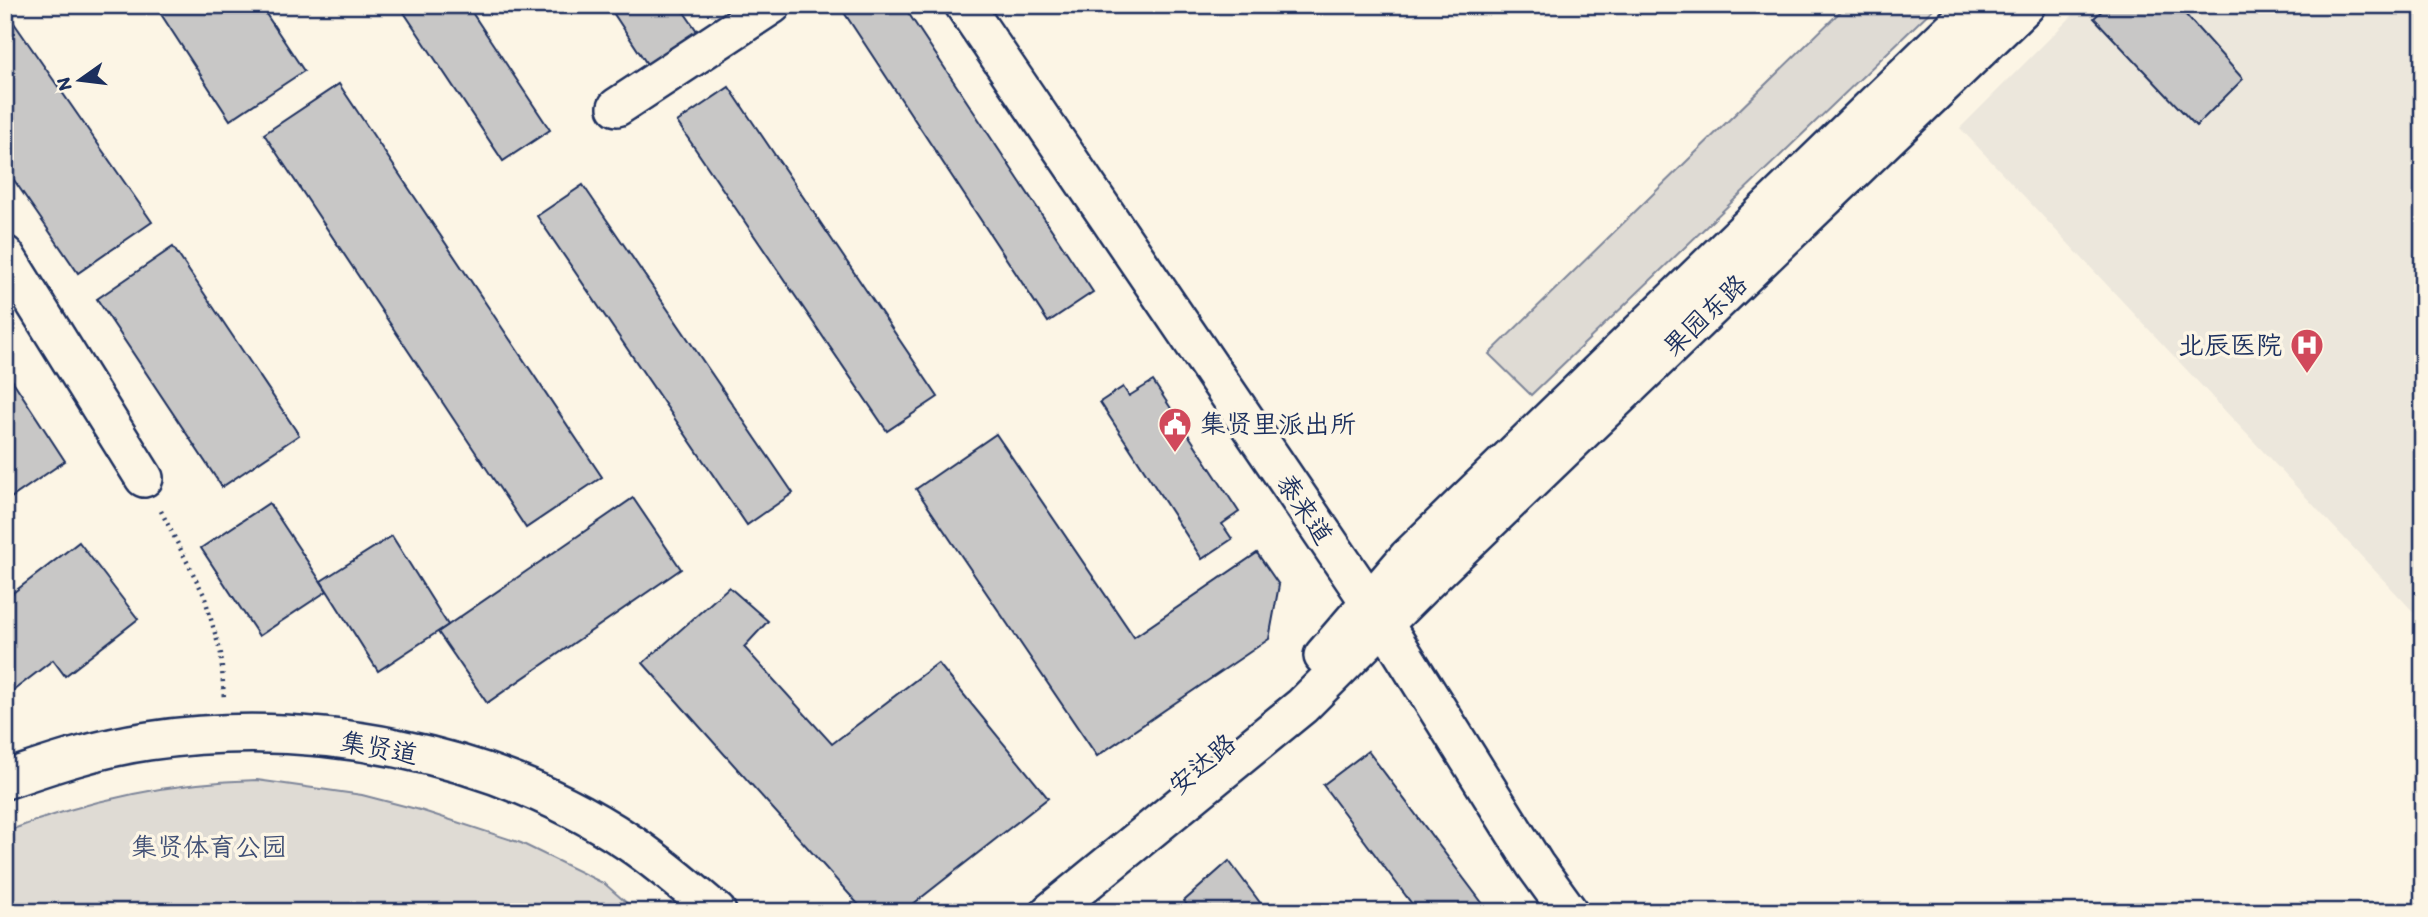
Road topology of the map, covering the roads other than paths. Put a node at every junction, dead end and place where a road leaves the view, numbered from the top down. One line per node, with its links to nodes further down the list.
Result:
1 (772, 5): 5 (street)
2 (964, 5): 8 (street, 泰来道)
3 (1978, 5): 8 (street, 果园东路)
4 (2026, 5): 8 (street, 果园东路)
5 (617, 107)
6 (5, 255): 7 (street)
7 (144, 478)
8 (1377, 614): 13 (street, 安达路); 14 (street, 安达路); 15 (street, 泰来道)
9 (5, 780): 12 (street, 集贤道)
10 (5, 797): 11 (street, 集贤道)
11 (693, 912)
12 (717, 912)
13 (1024, 912)
14 (1050, 912)
15 (1569, 912)

